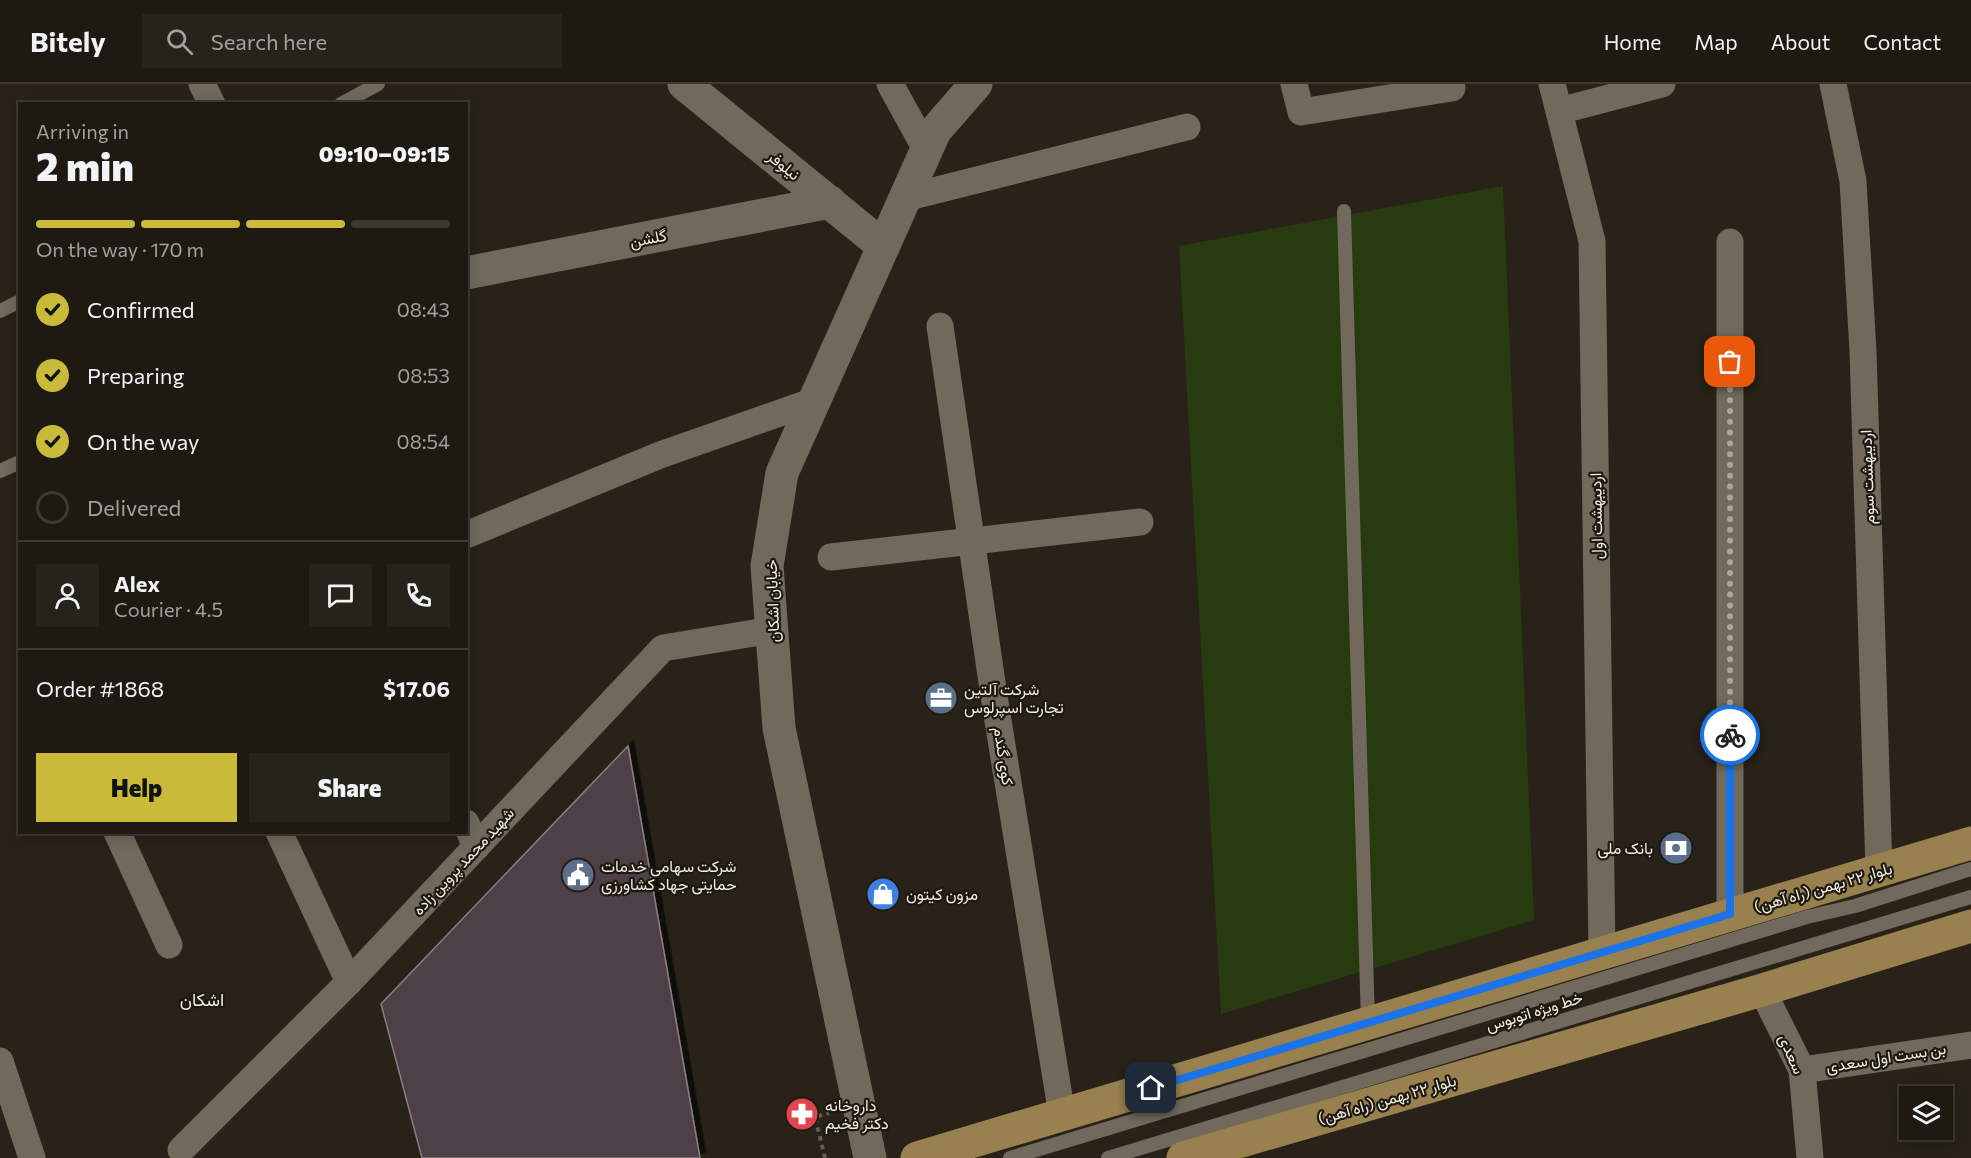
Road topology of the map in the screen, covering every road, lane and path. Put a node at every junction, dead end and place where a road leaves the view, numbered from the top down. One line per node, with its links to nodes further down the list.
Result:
1 (202, 84): 11 (street)
2 (378, 84): 12 (lane)
3 (684, 84): 17 (main road, نیلوفر)
4 (890, 84): 15 (street)
5 (976, 84): 15 (main road, خیابان اشکان)
6 (1294, 84): 10 (street)
7 (1552, 84): 13 (street, اردیبهشت اول)
8 (1662, 84): 13 (street)
9 (1833, 84): 38 (street, اردیبهشت سوم)
10 (1452, 88)
11 (211, 102)
12 (345, 102)
13 (1559, 111): 43 (street, اردیبهشت اول)
14 (1187, 127): 16 (street)
15 (927, 151): 16 (main road, خیابان اشکان)
16 (905, 198): 20 (main road, خیابان اشکان)
17 (830, 202): 20 (main road, نیلوفر); 21 (main road, گلشن)
18 (1344, 211): 46 (lane)
19 (1730, 242): 40 (street)
20 (884, 246): 25 (main road, خیابان اشکان)
21 (468, 273)
22 (18, 302): 23 (lane)
23 (0, 311)
24 (940, 326): 30 (street, کوی گندم)
25 (814, 401): 29 (street); 32 (main road, خیابان اشکان)
26 (18, 463): 27 (lane)
27 (0, 471)
28 (1140, 522): 30 (street)
29 (468, 534)
30 (972, 542): 31 (street); 50 (street, کوی گندم)
31 (831, 556)
32 (772, 630): 35 (street, شهید محمد پروین زاده); 55 (main road, خیابان اشکان)
33 (118, 834): 42 (street)
34 (280, 834): 44 (street)
35 (471, 835): 44 (street, شهید محمد پروین زاده)
36 (1971, 843): 38 (main road, بلوار ۲۲ بهمن (راه آهن))
37 (1971, 869): 57 (lane, خط ویژه اتوبوس)
38 (1879, 871): 40 (main road, بلوار ۲۲ بهمن (راه آهن))
39 (1971, 897): 58 (lane, خط ویژه اتوبوس)
40 (1730, 914): 43 (main road, بلوار ۲۲ بهمن (راه آهن))
41 (1971, 926): 45 (main road, بلوار ۲۲ بهمن (راه آهن))
42 (169, 945)
43 (1602, 952): 46 (main road, بلوار ۲۲ بهمن (راه آهن))
44 (349, 982): 52 (street, شهید محمد پروین زاده)
45 (1762, 990): 49 (street, سعدی); 59 (main road, بلوار ۲۲ بهمن (راه آهن))
46 (1368, 1023): 50 (main road, بلوار ۲۲ بهمن (راه آهن))
47 (1971, 1045): 49 (street, بن بست اول سعدی)
48 (0, 1061): 53 (street)
49 (1802, 1070): 60 (street, سعدی)
50 (1062, 1115): 56 (main road, بلوار ۲۲ بهمن (راه آهن))
51 (815, 1117): 54 (path)
52 (181, 1150)
53 (32, 1158)
54 (825, 1158)
55 (870, 1158)
56 (917, 1158)
57 (1010, 1158)
58 (1108, 1158)
59 (1183, 1158)
60 (1810, 1158)

